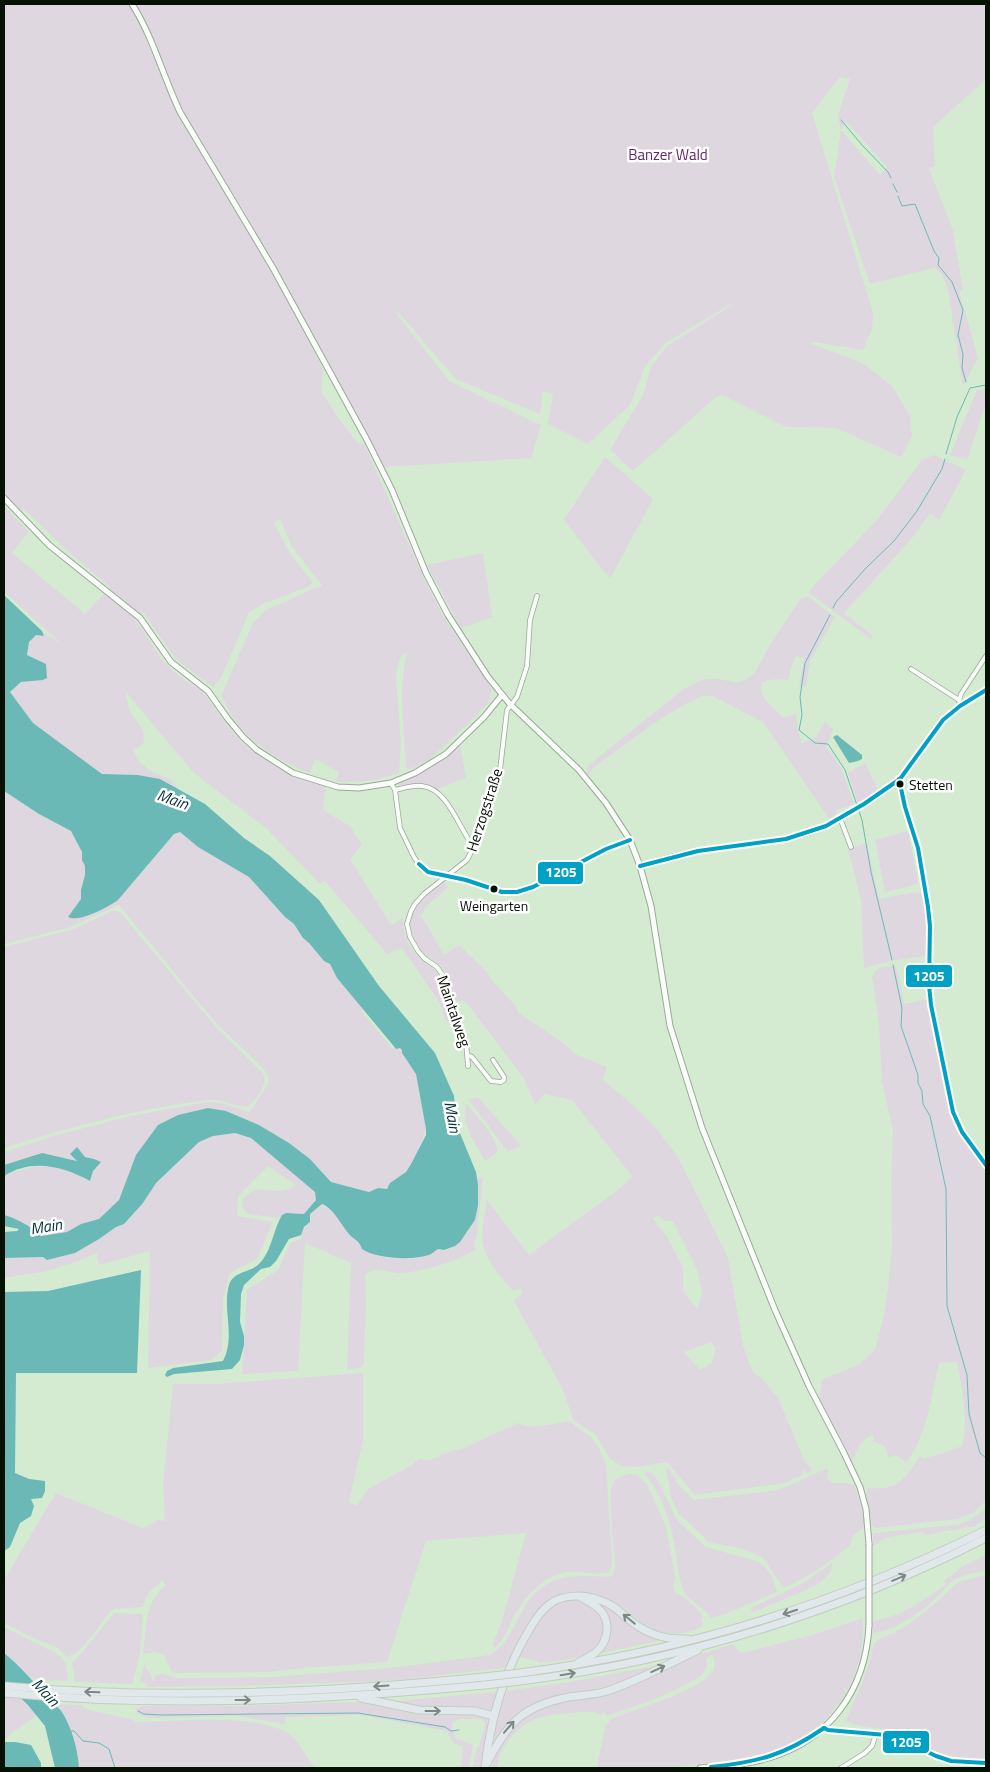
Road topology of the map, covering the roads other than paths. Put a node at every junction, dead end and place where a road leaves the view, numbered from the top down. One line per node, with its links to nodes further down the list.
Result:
1 (132, 4): 7 (street)
2 (4, 498): 11 (street)
3 (537, 596): 9 (street, Herzogstraße)
4 (986, 656): 8 (street)
5 (911, 669): 8 (street)
6 (986, 690): 8 (street)
7 (502, 696): 9 (street); 11 (street)
8 (959, 702): 10 (street)
9 (510, 705): 14 (street); 15 (street, Herzogstraße)
10 (899, 779): 13 (street); 22 (street)
11 (391, 783): 12 (street)
12 (395, 790): 15 (street); 18 (street)
13 (840, 818): 16 (street); 17 (street)
14 (630, 840): 17 (street); 18 (street)
15 (474, 847): 18 (street, Herzogstraße)
16 (851, 847)
17 (640, 866): 36 (street, bridge)
18 (446, 876): 19 (street, Maintalweg)
19 (468, 1055): 20 (street, Maintalweg); 21 (street, Maintalweg)
20 (493, 1060)
21 (468, 1066)
22 (986, 1165)
23 (986, 1530): 26 (highway, one-way to 26)
24 (986, 1538): 27 (highway, one-way to 24)
25 (579, 1596): 26 (highway, one-way to 25); 28 (highway); 35 (highway)
26 (707, 1637): 28 (highway)
27 (712, 1644): 29 (highway, one-way to 27); 39 (highway, one-way to 27)
28 (575, 1665): 29 (highway)
29 (520, 1677): 30 (highway, bridge)
30 (485, 1681): 33 (highway); 34 (highway, one-way to 34)
31 (4, 1686): 34 (highway, one-way to 31)
32 (4, 1694): 34 (highway)
33 (351, 1696): 34 (highway, one-way to 33); 35 (highway, one-way to 35)
34 (141, 1697)
35 (494, 1716): 39 (highway)
36 (824, 1728): 37 (street); 41 (street)
37 (876, 1734): 38 (street); 42 (street)
38 (986, 1763)
39 (485, 1768)
40 (700, 1768): 41 (street)
41 (711, 1768)
42 (841, 1768)

